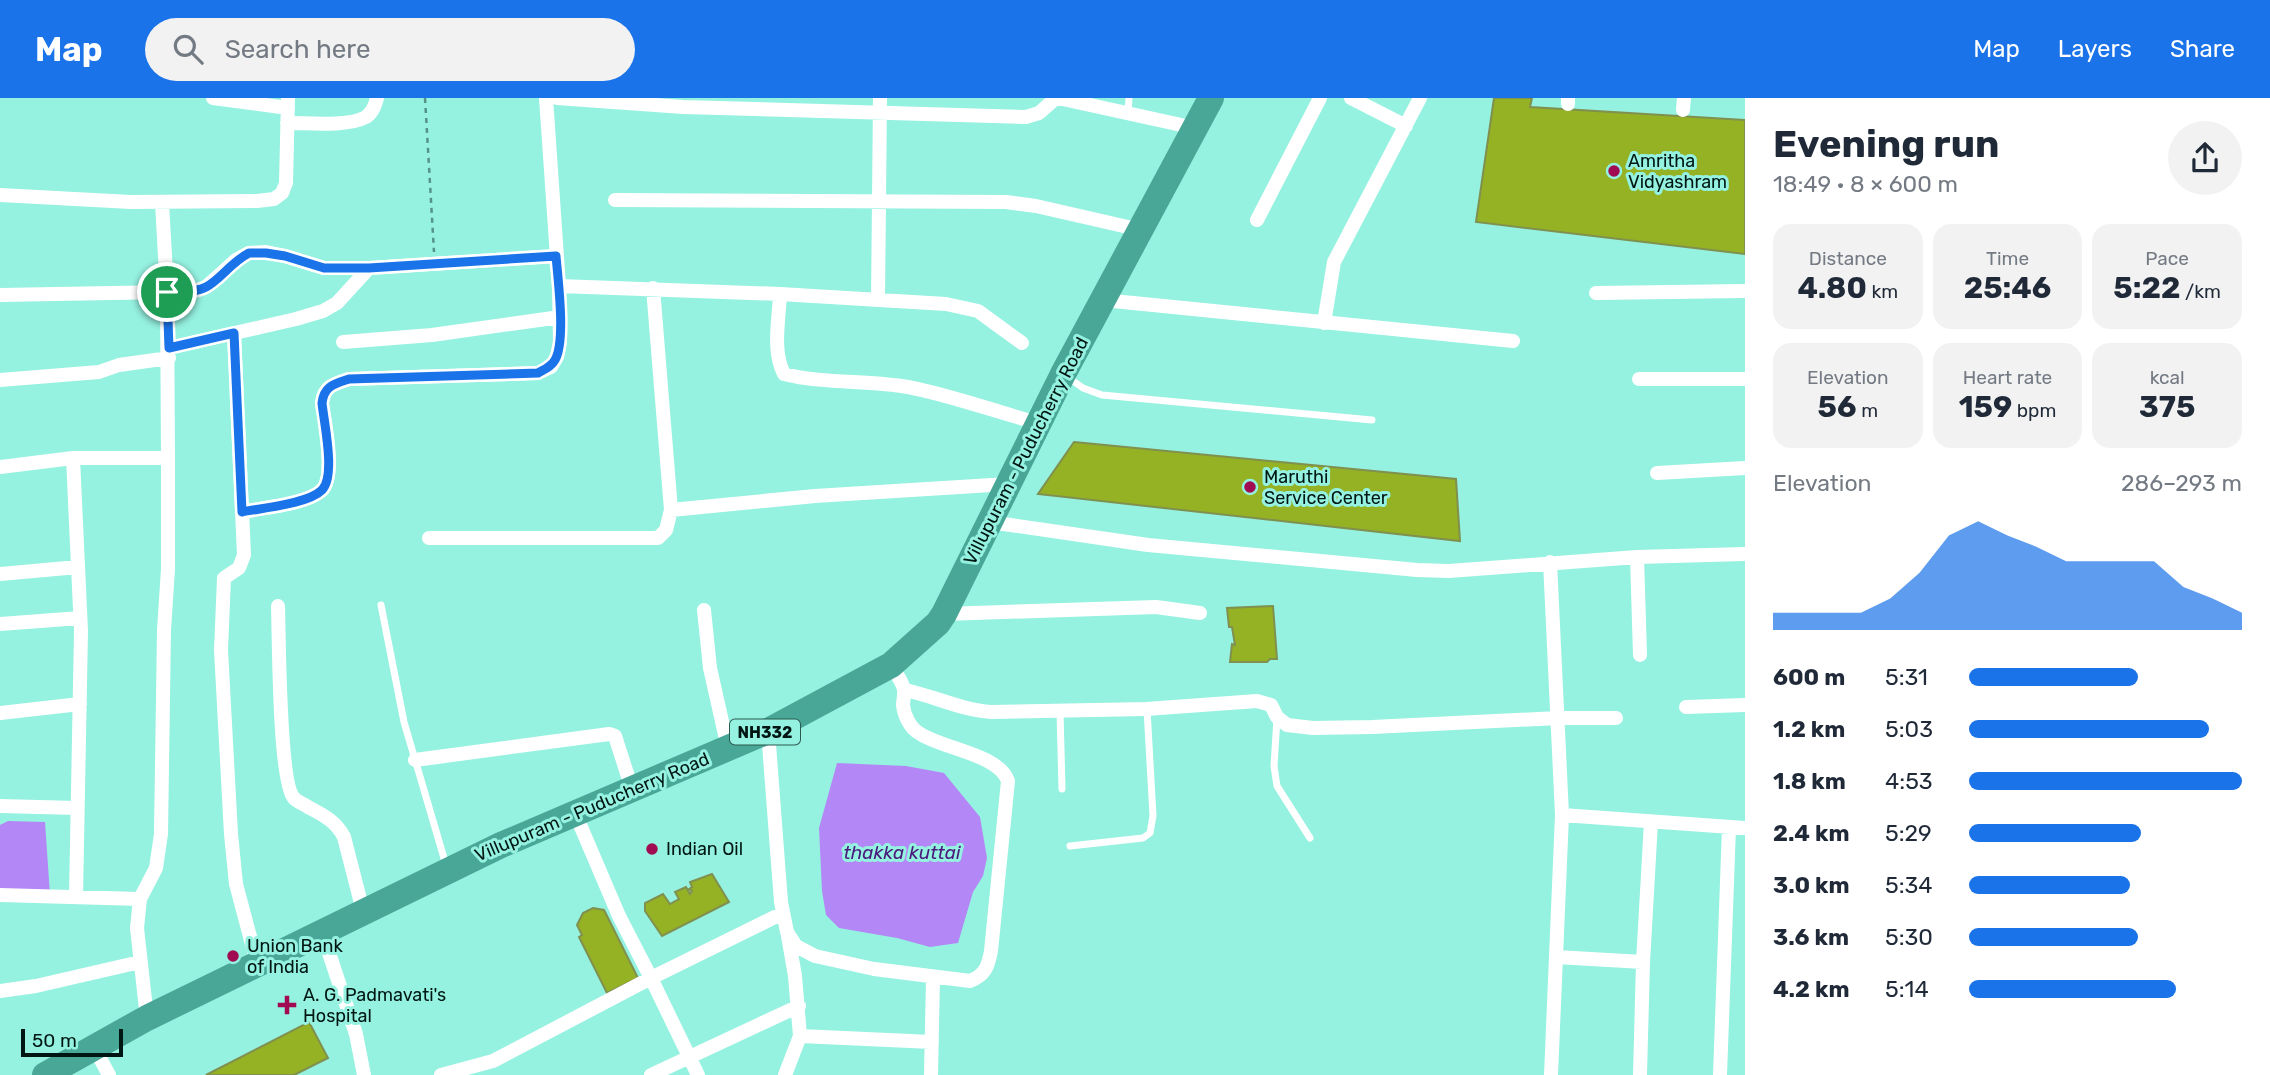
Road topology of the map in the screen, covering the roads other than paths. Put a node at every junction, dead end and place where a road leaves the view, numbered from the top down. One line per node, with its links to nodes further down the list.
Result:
1 (214, 98): 13 (street)
2 (377, 98): 13 (street)
3 (546, 98): 23 (street)
4 (557, 98): 11 (street)
5 (1057, 98): 12 (street); 14 (street)
6 (1129, 98): 14 (lane)
7 (1211, 98): 16 (highway, Villupuram - Puducherry Road / NH332)
8 (1320, 98): 21 (street)
9 (1351, 98): 15 (street)
10 (1420, 98): 15 (street)
11 (784, 104): 12 (street)
12 (880, 105): 19 (street)
13 (288, 110): 20 (street)
14 (1128, 114): 16 (street)
15 (1406, 126): 35 (street)
16 (1195, 128): 22 (highway, Villupuram - Puducherry Road / NH332)
17 (0, 195): 20 (street)
18 (615, 200): 19 (street)
19 (880, 201): 22 (street); 32 (street)
20 (162, 203): 28 (street)
21 (1257, 220)
22 (1142, 230): 33 (highway, Villupuram - Puducherry Road / NH332)
23 (556, 256): 24 (street); 25 (street)
24 (369, 268): 28 (street); 36 (street)
25 (559, 286): 26 (street); 34 (street)
26 (653, 288): 30 (street); 53 (street)
27 (1745, 291): 29 (street)
28 (167, 292): 31 (street); 40 (street)
29 (1596, 293)
30 (780, 294): 32 (street); 46 (street)
31 (0, 295)
32 (878, 300): 39 (street)
33 (1103, 300): 35 (street); 41 (highway, Villupuram - Puducherry Road / NH332)
34 (560, 317): 38 (street); 54 (street)
35 (1324, 323): 37 (street)
36 (234, 333): 40 (street); 54 (street)
37 (1513, 341)
38 (343, 342)
39 (1023, 343)
40 (169, 353): 44 (street); 48 (street)
41 (1063, 374): 45 (lane); 46 (highway, Villupuram - Puducherry Road / NH332)
42 (1639, 379): 43 (street)
43 (1745, 379)
44 (0, 380)
45 (1372, 420)
46 (1038, 423): 52 (highway, Villupuram - Puducherry Road / NH332)
47 (74, 458): 48 (street); 49 (street); 60 (street)
48 (168, 458): 98 (street)
49 (0, 467)
50 (1745, 468): 51 (street)
51 (1657, 473)
52 (1008, 484): 53 (street); 55 (highway, Villupuram - Puducherry Road / NH332)
53 (671, 510): 56 (street)
54 (242, 512): 106 (street)
55 (990, 522): 59 (street); 66 (highway, Villupuram - Puducherry Road / NH332)
56 (429, 538)
57 (1745, 554): 58 (street)
58 (1637, 557): 59 (street); 69 (street)
59 (1550, 562): 79 (street)
60 (78, 570): 61 (street); 67 (street)
61 (0, 573)
62 (381, 605): 83 (lane)
63 (278, 606): 99 (street)
64 (704, 610): 82 (street)
65 (1200, 613): 66 (street)
66 (944, 614): 70 (highway, Villupuram - Puducherry Road / NH332)
67 (80, 618): 68 (street); 72 (street)
68 (0, 624)
69 (1640, 655)
70 (891, 665): 71 (street); 81 (highway, Villupuram - Puducherry Road / NH332)
71 (905, 690): 76 (street); 108 (street)
72 (80, 704): 77 (street); 87 (street)
73 (1745, 705): 74 (street)
74 (1686, 707)
75 (1146, 709): 76 (street); 78 (street); 94 (lane)
76 (1060, 711): 85 (lane)
77 (0, 713)
78 (1277, 717): 79 (street); 93 (lane)
79 (1558, 718): 80 (street); 89 (street)
80 (1616, 718)
81 (768, 731): 82 (highway, Villupuram - Puducherry Road / NH332); 100 (street)
82 (728, 748): 84 (highway, Villupuram - Puducherry Road / NH332)
83 (415, 760): 84 (street); 95 (lane)
84 (632, 789): 88 (highway, Villupuram - Puducherry Road / NH332)
85 (1062, 789)
86 (0, 806): 87 (street)
87 (77, 808): 97 (street)
88 (575, 813): 95 (highway, Villupuram - Puducherry Road / NH332); 107 (street)
89 (1562, 816): 90 (street); 103 (street)
90 (1651, 822): 91 (street); 105 (street)
91 (1728, 827): 92 (street); 126 (street)
92 (1745, 828)
93 (1310, 838)
94 (1070, 846)
95 (447, 871): 99 (highway, Villupuram - Puducherry Road / NH332)
96 (0, 895): 97 (street)
97 (76, 897): 98 (street)
98 (141, 899): 104 (street)
99 (363, 911): 101 (highway, Villupuram - Puducherry Road / NH332)
100 (783, 913): 102 (street); 107 (street)
101 (321, 932): 106 (highway, Villupuram - Puducherry Road / NH332); 118 (street)
102 (787, 932): 108 (street); 110 (street)
103 (1556, 957): 105 (street); 124 (street)
104 (140, 962): 109 (street); 111 (street)
105 (1643, 962): 125 (street)
106 (257, 963): 111 (highway, Villupuram - Puducherry Road / NH332)
107 (652, 978): 115 (street); 119 (street)
108 (933, 978): 113 (street)
109 (0, 990)
110 (799, 1006): 112 (street); 115 (street)
111 (147, 1018): 114 (highway, Villupuram - Puducherry Road / NH332)
112 (800, 1036): 113 (street); 122 (street)
113 (932, 1042): 123 (street)
114 (94, 1047): 116 (highway, Villupuram - Puducherry Road / NH332); 117 (street)
115 (690, 1057): 120 (street); 121 (street)
116 (45, 1075)
117 (109, 1075)
118 (364, 1075)
119 (441, 1075)
120 (650, 1075)
121 (698, 1075)
122 (785, 1075)
123 (931, 1075)
124 (1551, 1075)
125 (1640, 1075)
126 (1720, 1075)

